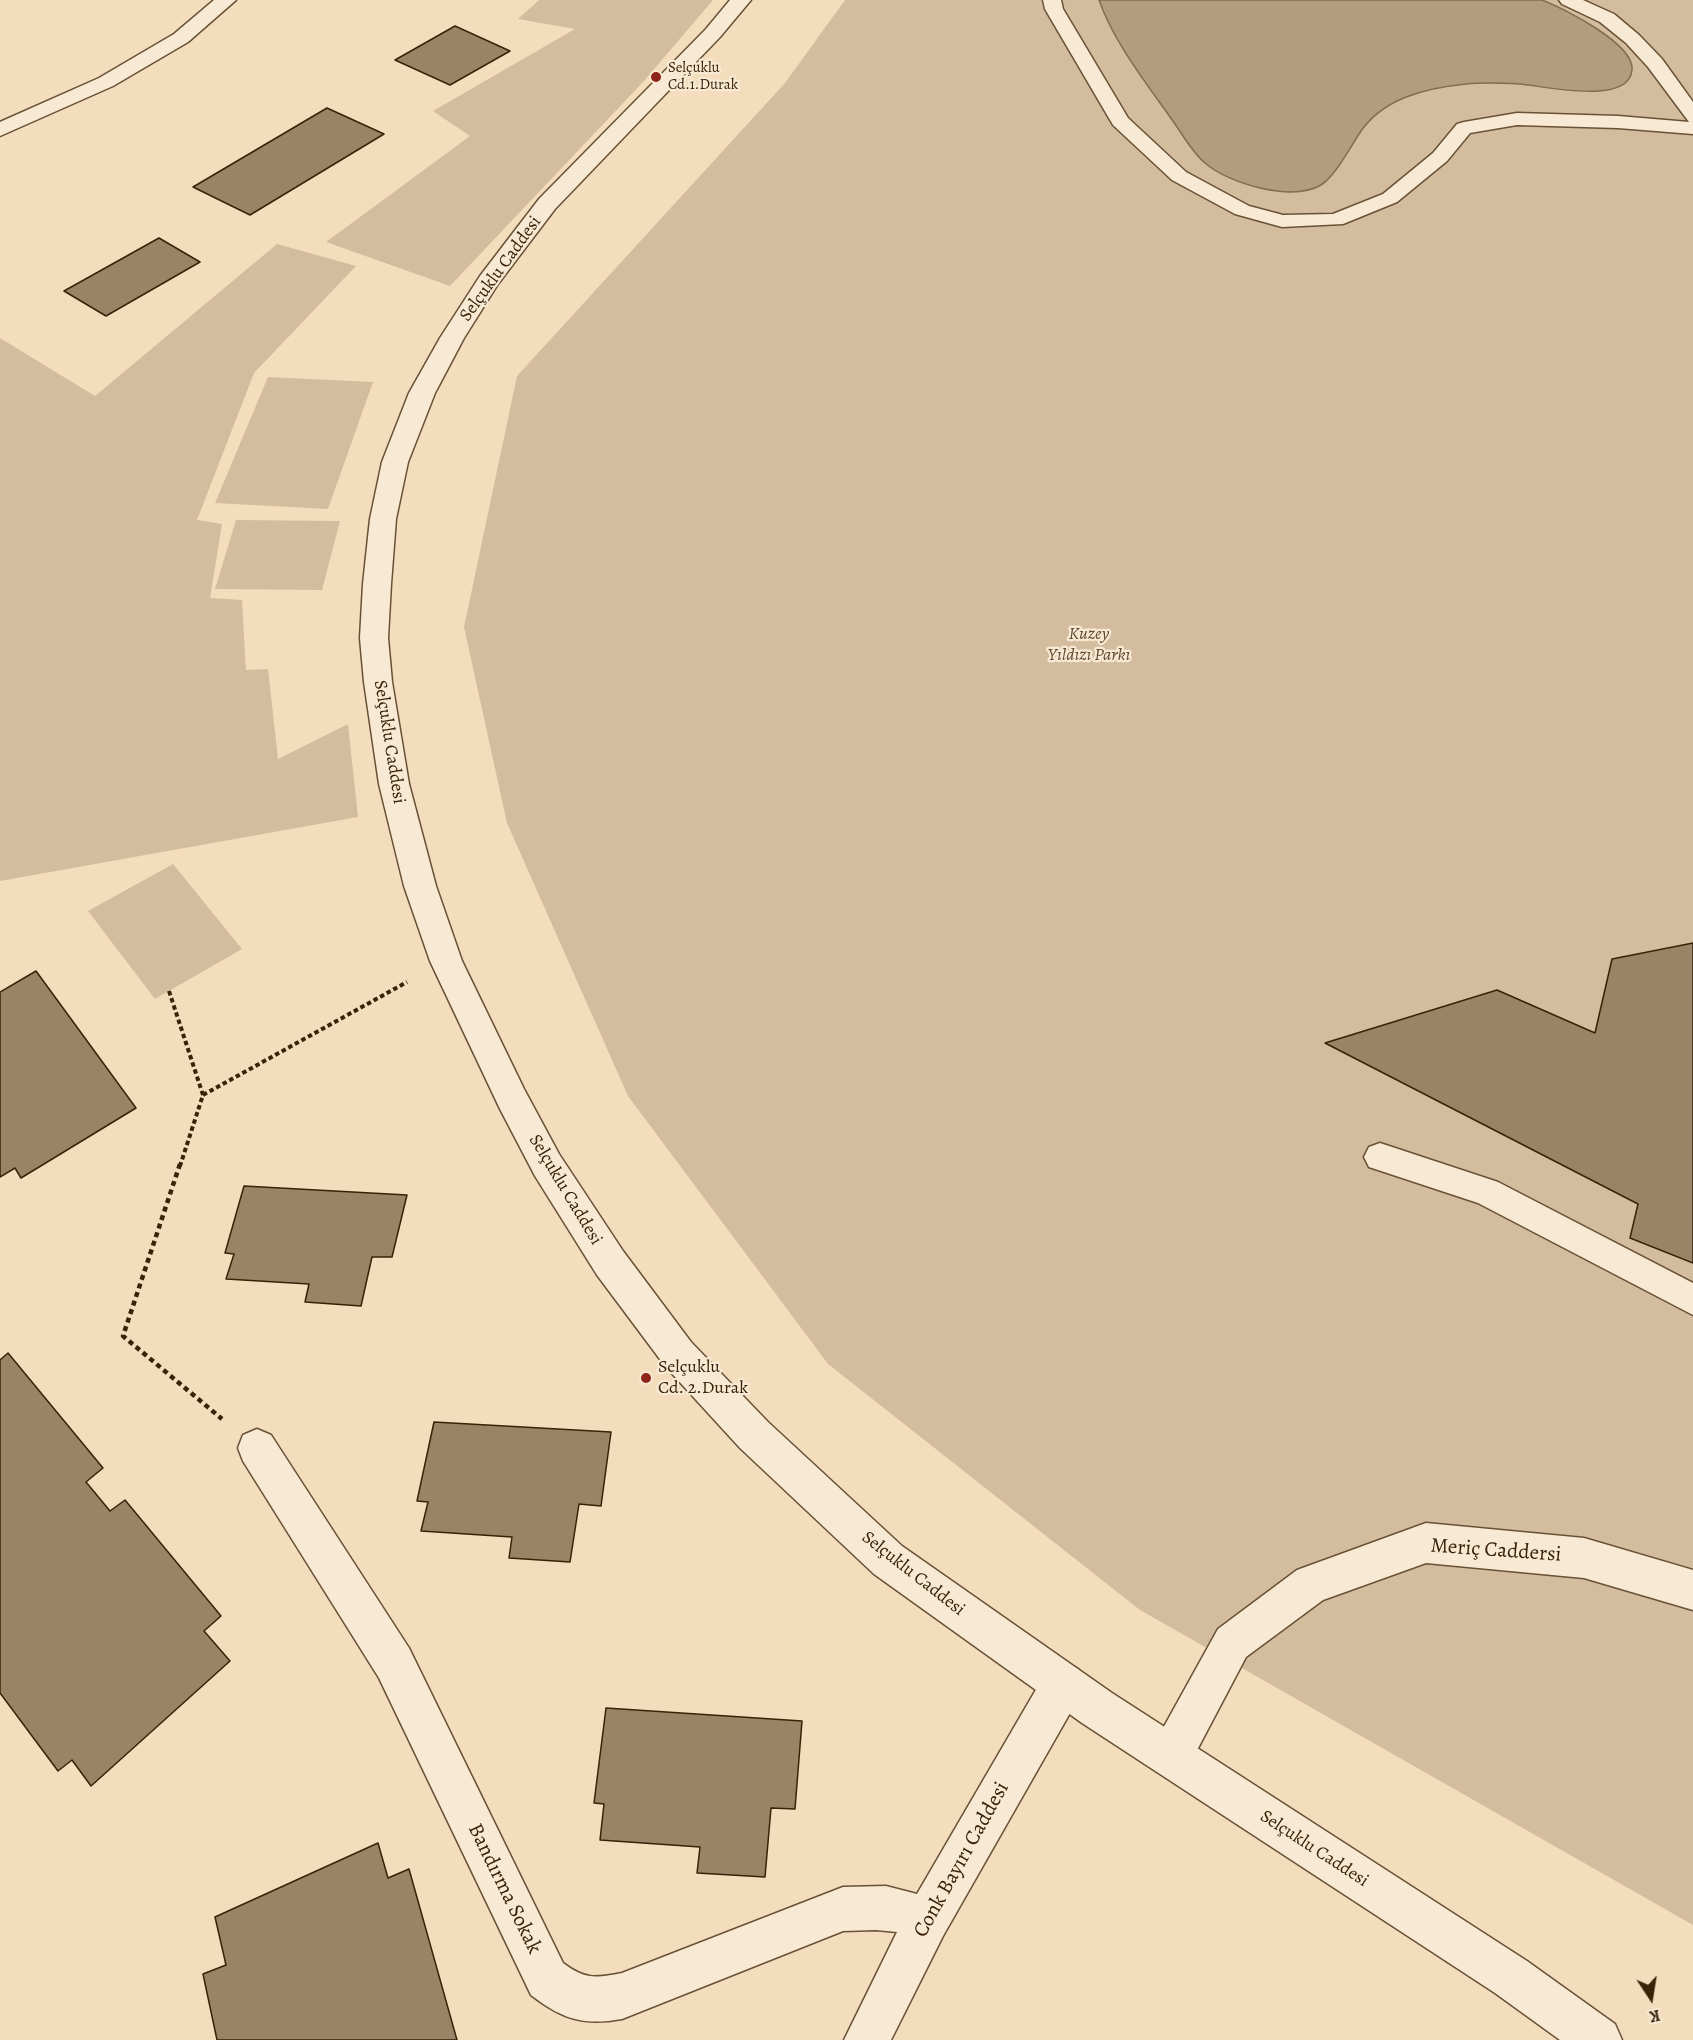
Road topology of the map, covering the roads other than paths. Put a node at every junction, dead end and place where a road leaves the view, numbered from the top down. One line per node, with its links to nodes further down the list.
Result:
1 (226, 0): 7 (street)
2 (741, 0): 12 (street, Selçuklu Caddesi)
3 (1052, 0): 6 (lane)
4 (1568, 0): 5 (lane)
5 (1693, 117)
6 (1693, 128)
7 (0, 130)
8 (1380, 1157): 9 (lane)
9 (1693, 1300)
10 (257, 1448): 14 (street, Bandırma Sokak)
11 (1693, 1590): 13 (street, Meriç Caddersi)
12 (1063, 1684): 13 (street, Selçuklu Caddesi); 14 (street, Conk Bayırı Caddesi)
13 (1171, 1756): 16 (street, Selçuklu Caddesi)
14 (927, 1920): 15 (street, Conk Bayırı Caddesi)
15 (867, 2040)
16 (1599, 2040)

